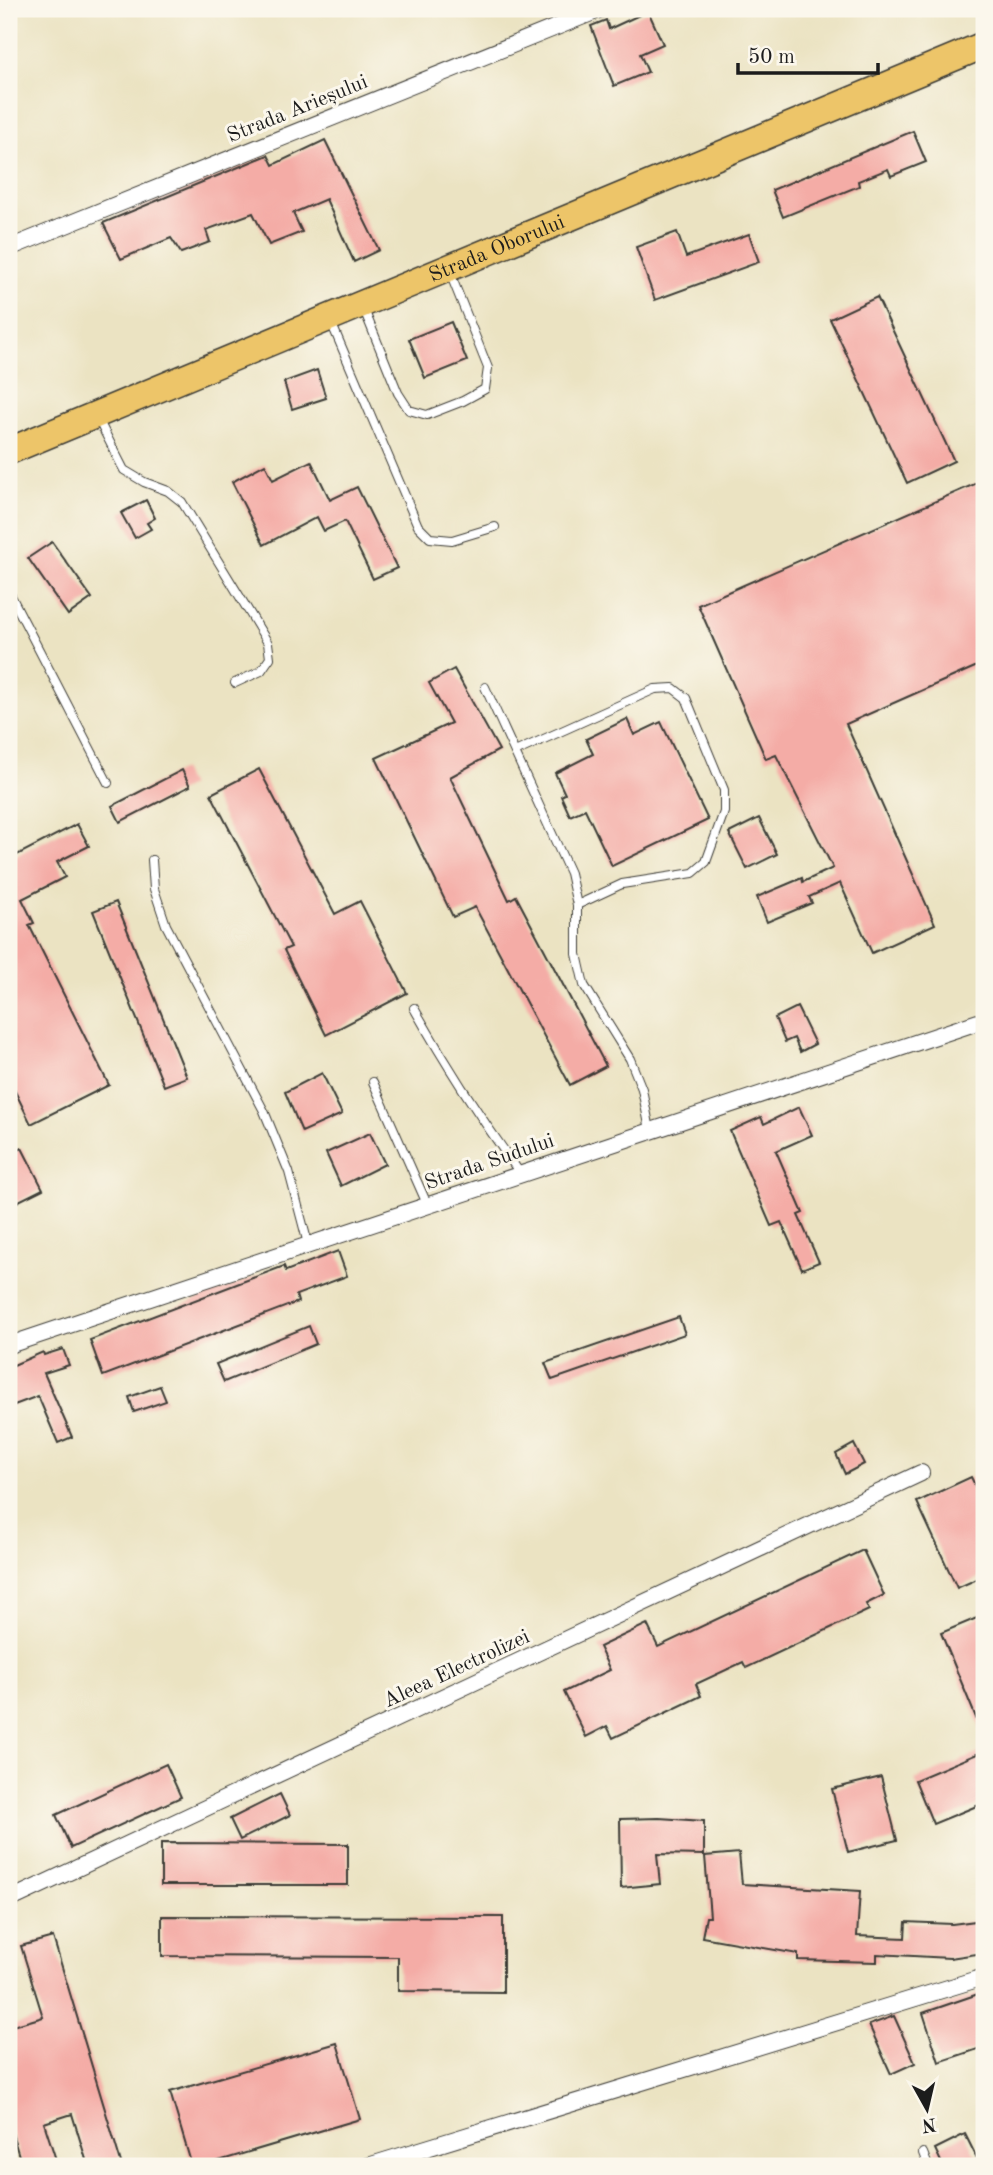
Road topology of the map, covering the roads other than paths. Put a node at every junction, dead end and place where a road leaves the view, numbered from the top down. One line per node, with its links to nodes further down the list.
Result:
1 (601, 9): 3 (street, Strada Arieșului)
2 (984, 45): 4 (main road, Strada Oborului)
3 (9, 248)
4 (447, 267): 5 (main road, Strada Oborului); 5 (lane)
5 (361, 303): 6 (main road, Strada Oborului)
6 (328, 316): 7 (main road, Strada Oborului); 9 (lane)
7 (96, 413): 8 (main road, Strada Oborului); 11 (lane)
8 (9, 451)
9 (495, 527)
10 (9, 592): 14 (lane)
11 (235, 683)
12 (485, 687): 13 (lane)
13 (515, 752): 16 (lane); 16 (lane)
14 (107, 783)
15 (152, 860): 23 (lane)
16 (577, 905): 20 (lane)
17 (414, 1009): 21 (lane)
18 (984, 1020): 20 (street, Strada Sudului)
19 (373, 1082): 22 (lane)
20 (650, 1130): 21 (street, Strada Sudului)
21 (520, 1173): 22 (street, Strada Sudului)
22 (427, 1204): 23 (street, Strada Sudului)
23 (308, 1244): 24 (street, Strada Sudului)
24 (9, 1345)
25 (921, 1473): 26 (street, Aleea Electrolizei)
26 (9, 1900)
27 (984, 1977): 29 (street)
28 (923, 2153): 30 (lane)
29 (368, 2166)
30 (928, 2166)

